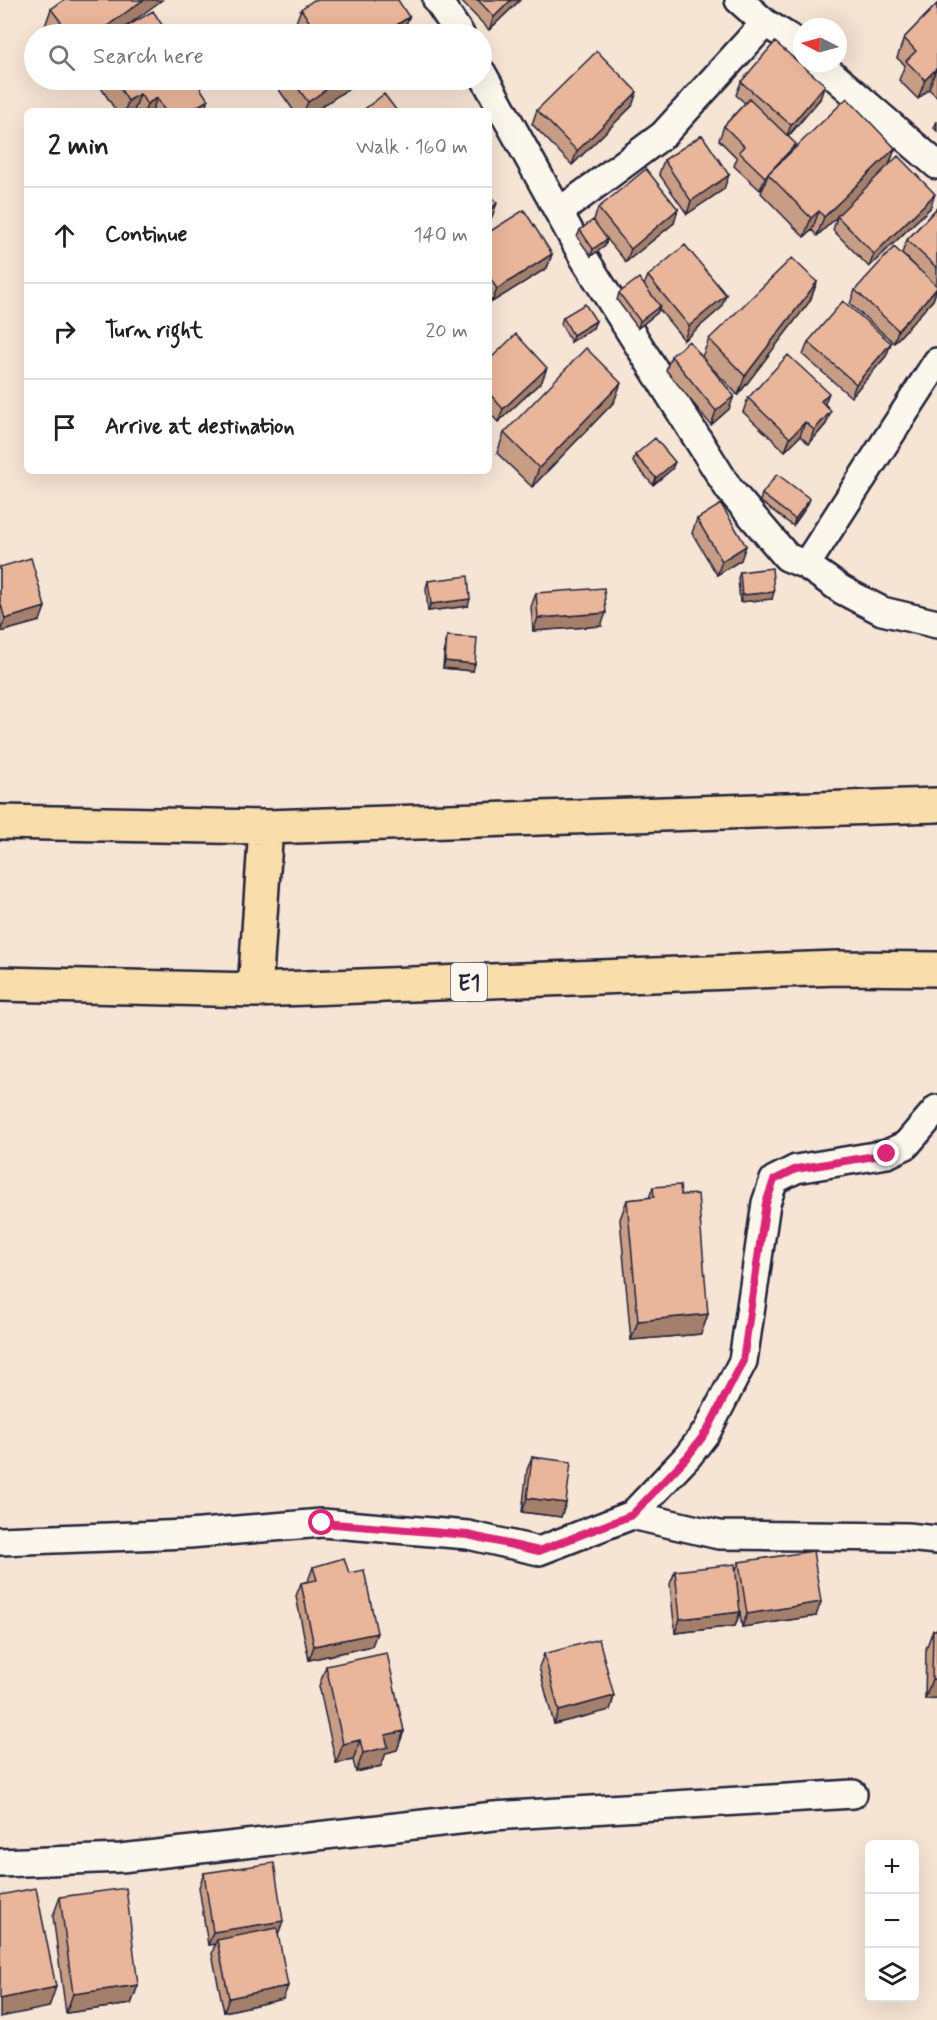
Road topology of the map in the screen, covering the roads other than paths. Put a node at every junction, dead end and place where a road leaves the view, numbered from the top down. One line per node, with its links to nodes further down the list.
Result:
1 (437, 0): 4 (street)
2 (739, 0): 3 (street)
3 (765, 23): 5 (street); 9 (street)
4 (453, 24)
5 (793, 39)
6 (829, 72): 8 (street)
7 (491, 90): 9 (street)
8 (937, 165)
9 (558, 212): 11 (street)
10 (937, 362): 11 (street)
11 (806, 565): 12 (street)
12 (937, 624)
13 (937, 805): 15 (highway)
14 (0, 822): 15 (highway)
15 (266, 826): 18 (highway)
16 (937, 969): 18 (highway, E1)
17 (0, 984): 18 (highway, E1)
18 (255, 990)
19 (937, 1109): 20 (street)
20 (632, 1515): 21 (street); 22 (street)
21 (937, 1540)
22 (0, 1541)
23 (853, 1794): 24 (street)
24 (0, 1863)

